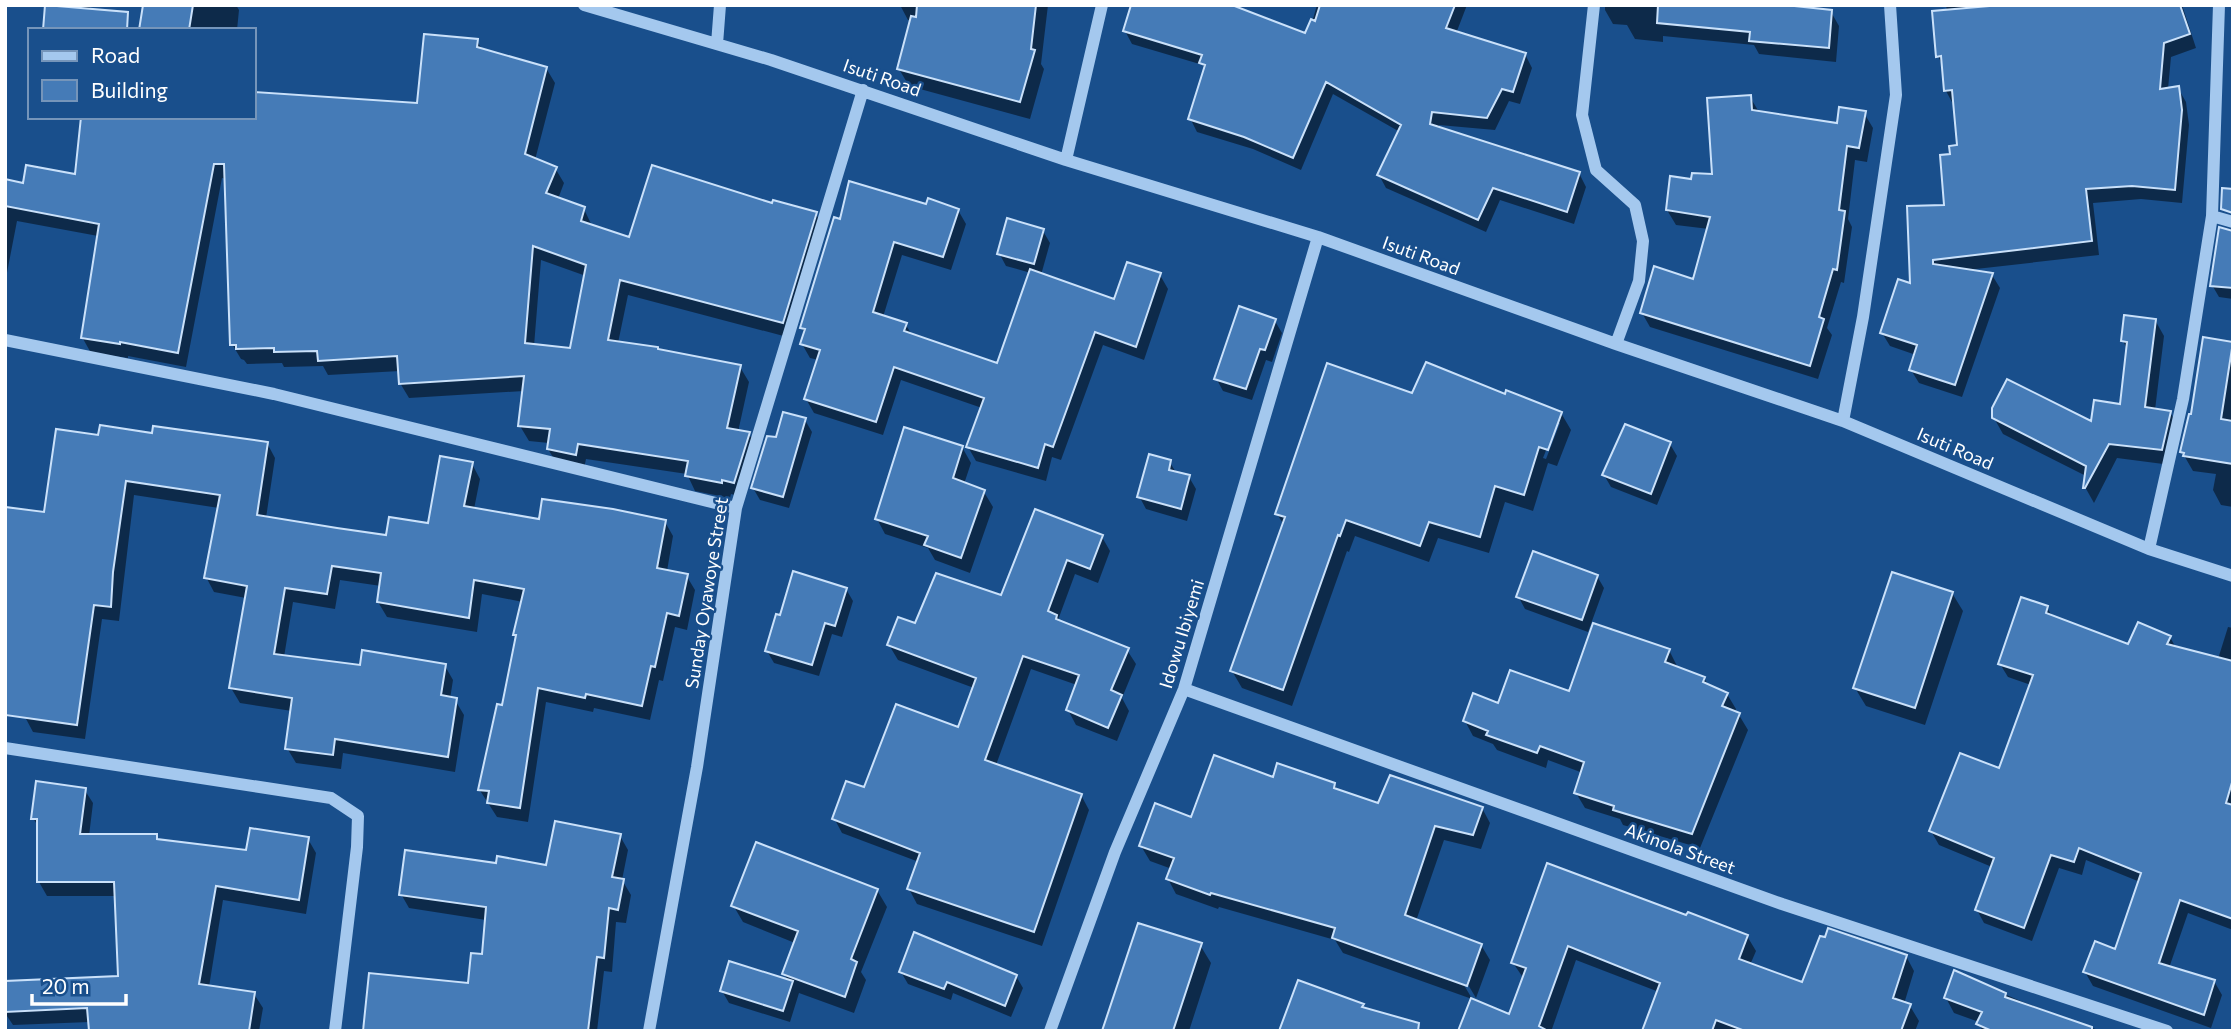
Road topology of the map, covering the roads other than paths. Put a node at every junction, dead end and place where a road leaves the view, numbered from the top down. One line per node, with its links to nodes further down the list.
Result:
1 (584, 5): 7 (street, Isuti Road)
2 (720, 5): 7 (street)
3 (1102, 5): 9 (street)
4 (1594, 5): 14 (street)
5 (1890, 5): 15 (street)
6 (2219, 5): 10 (street)
7 (717, 44): 8 (street, Isuti Road)
8 (863, 90): 9 (street, Isuti Road); 16 (street, Sunday Oyawoye Street)
9 (1066, 160): 12 (street, Isuti Road)
10 (2212, 216): 11 (street); 17 (street)
11 (2233, 222)
12 (1318, 237): 14 (street, Isuti Road); 19 (street, Idowu Ibiyemi)
13 (5, 340): 16 (street)
14 (1616, 344): 15 (street, Isuti Road)
15 (1843, 421): 17 (street, Isuti Road)
16 (736, 508): 22 (street, Sunday Oyawoye Street)
17 (2148, 549): 18 (street, Isuti Road)
18 (2233, 576)
19 (1184, 689): 23 (street, Idowu Ibiyemi); 24 (street, Akinola Street)
20 (5, 748): 21 (street)
21 (335, 1031)
22 (649, 1031)
23 (1050, 1031)
24 (2167, 1031)

